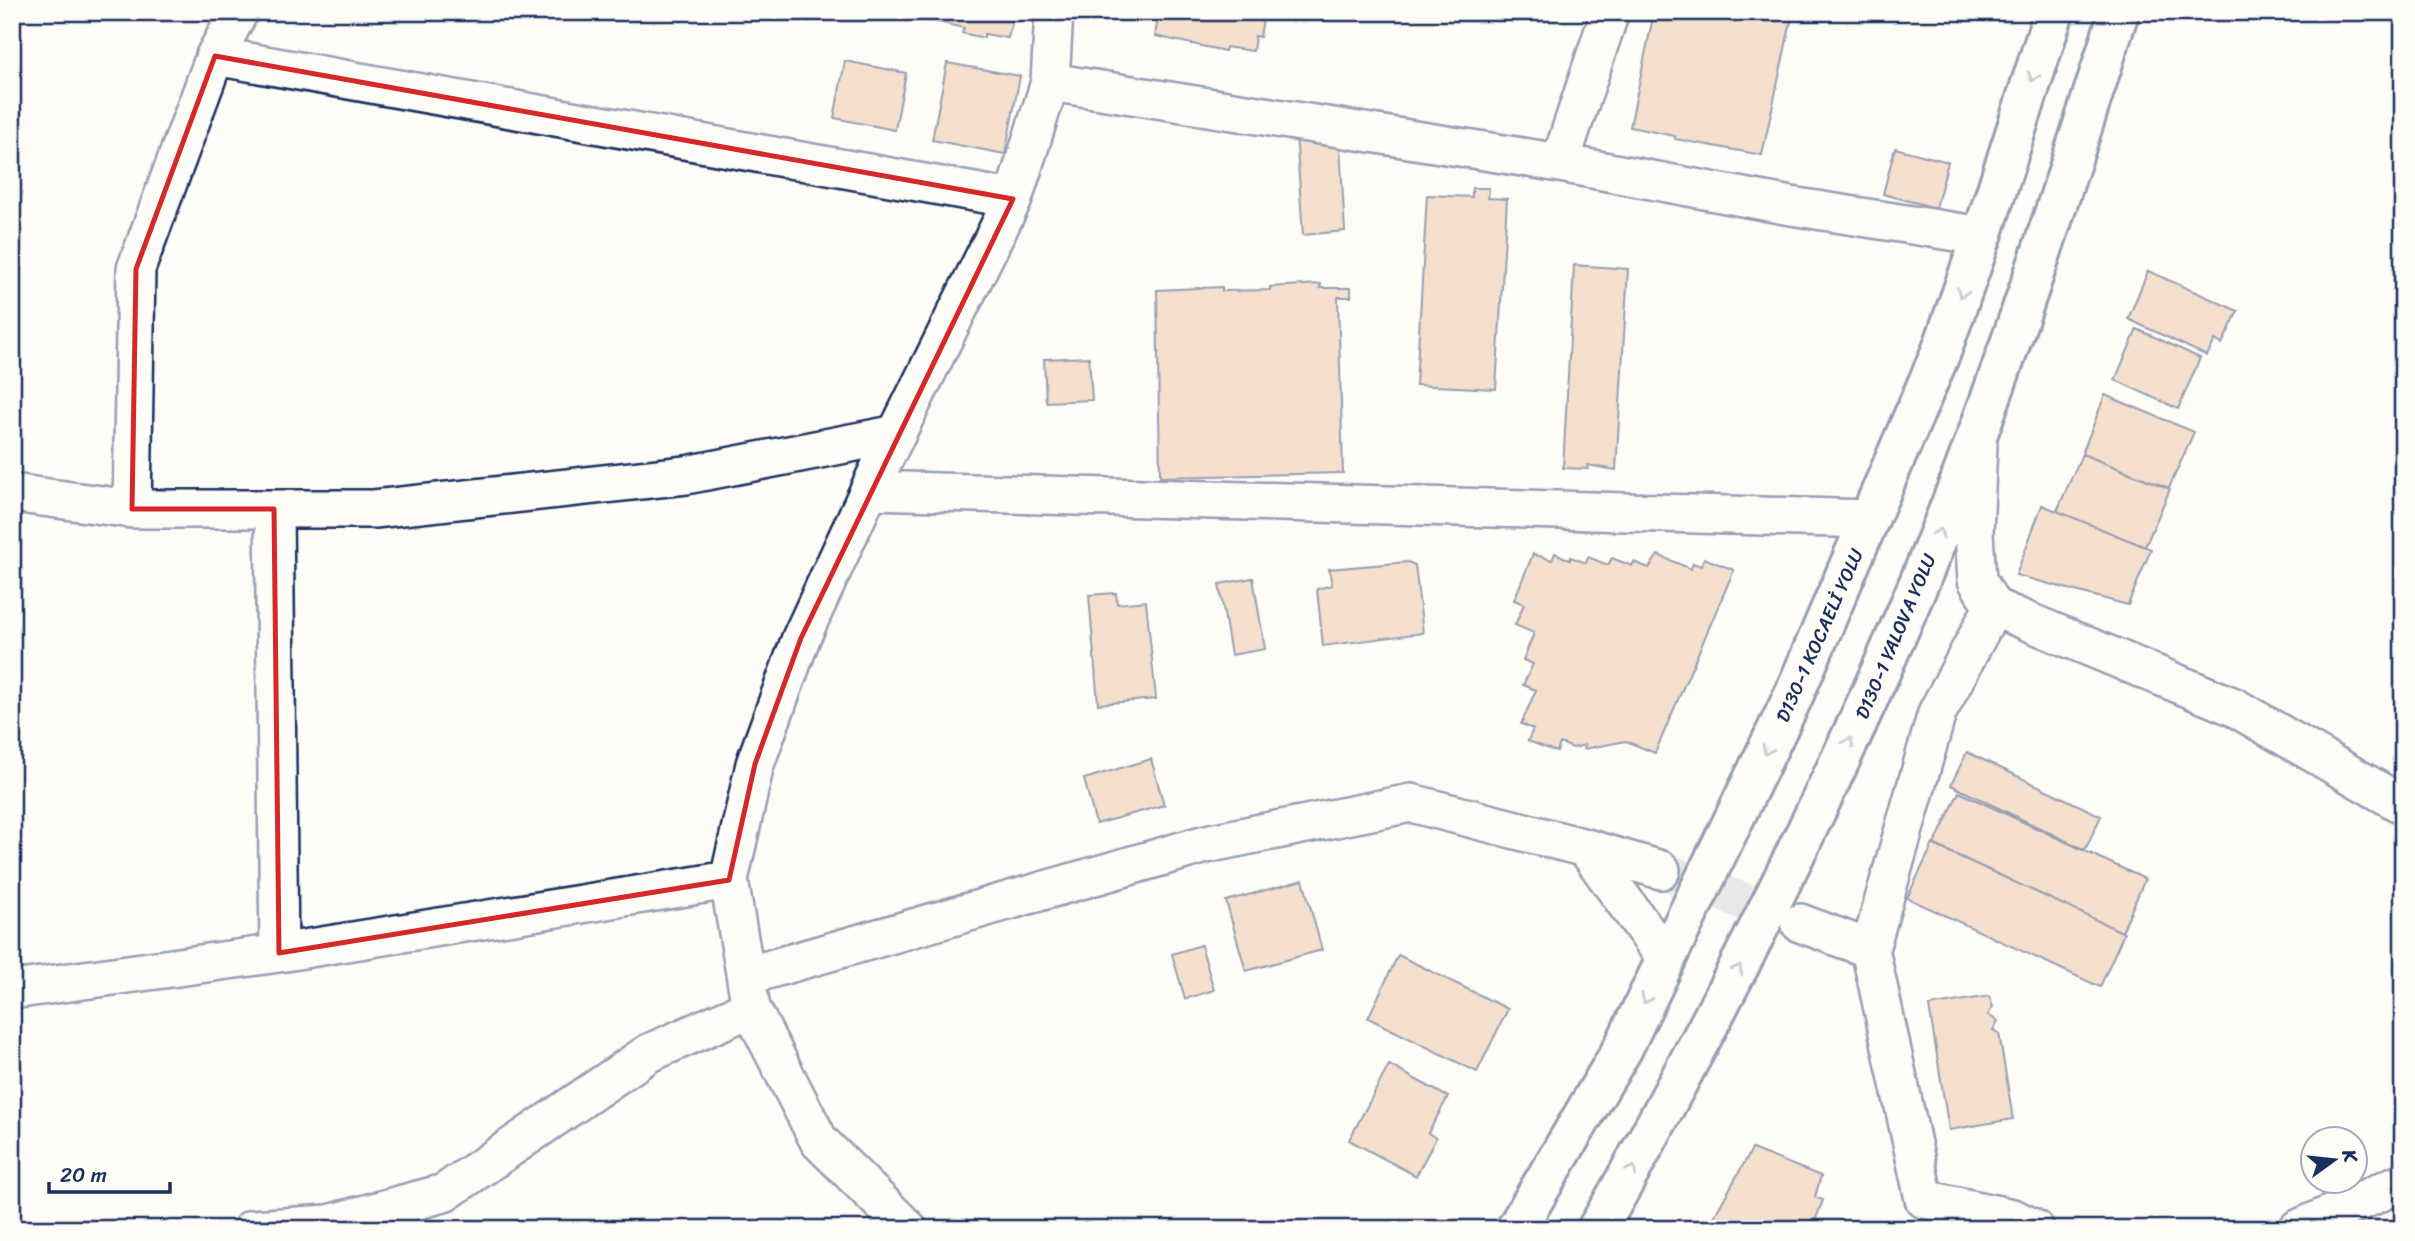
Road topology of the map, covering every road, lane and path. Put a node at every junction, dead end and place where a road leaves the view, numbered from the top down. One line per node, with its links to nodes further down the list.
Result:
1 (239, 12): 6 (street)
2 (1054, 12): 7 (street)
3 (1610, 12): 8 (street)
4 (2054, 12): 10 (highway, D130-1 KOCAELİ YOLU, one-way to 10)
5 (2119, 12): 11 (highway, D130-1 YALOVA YOLU)
6 (215, 57): 9 (street); 15 (street)
7 (1050, 82): 8 (street); 9 (street)
8 (1560, 163): 10 (street)
9 (1013, 199): 12 (street)
10 (1982, 236): 17 (highway, D130-1 KOCAELİ YOLU, one-way to 17)
11 (1978, 427): 18 (street); 33 (highway, D130-1 YALOVA YOLU, one-way to 11)
12 (897, 434): 13 (street); 16 (street)
13 (870, 490): 17 (street); 22 (street)
14 (12, 493): 15 (street)
15 (132, 509): 16 (street)
16 (274, 509): 25 (street)
17 (1870, 519): 26 (highway, D130-1 KOCAELİ YOLU, one-way to 26)
18 (1993, 607): 19 (street); 24 (street)
19 (2403, 805)
20 (1586, 848): 21 (street); 26 (street); 28 (street)
21 (1661, 870)
22 (729, 880): 25 (street); 28 (street)
23 (1800, 923): 24 (street)
24 (1870, 949): 34 (street)
25 (279, 953): 27 (street)
26 (1666, 959): 32 (highway, D130-1 KOCAELİ YOLU, one-way to 32)
27 (12, 990)
28 (748, 992): 30 (street); 31 (street)
29 (2403, 1182): 35 (street)
30 (252, 1229)
31 (908, 1229)
32 (1516, 1229)
33 (1598, 1229)
34 (2035, 1229)
35 (2298, 1229)

